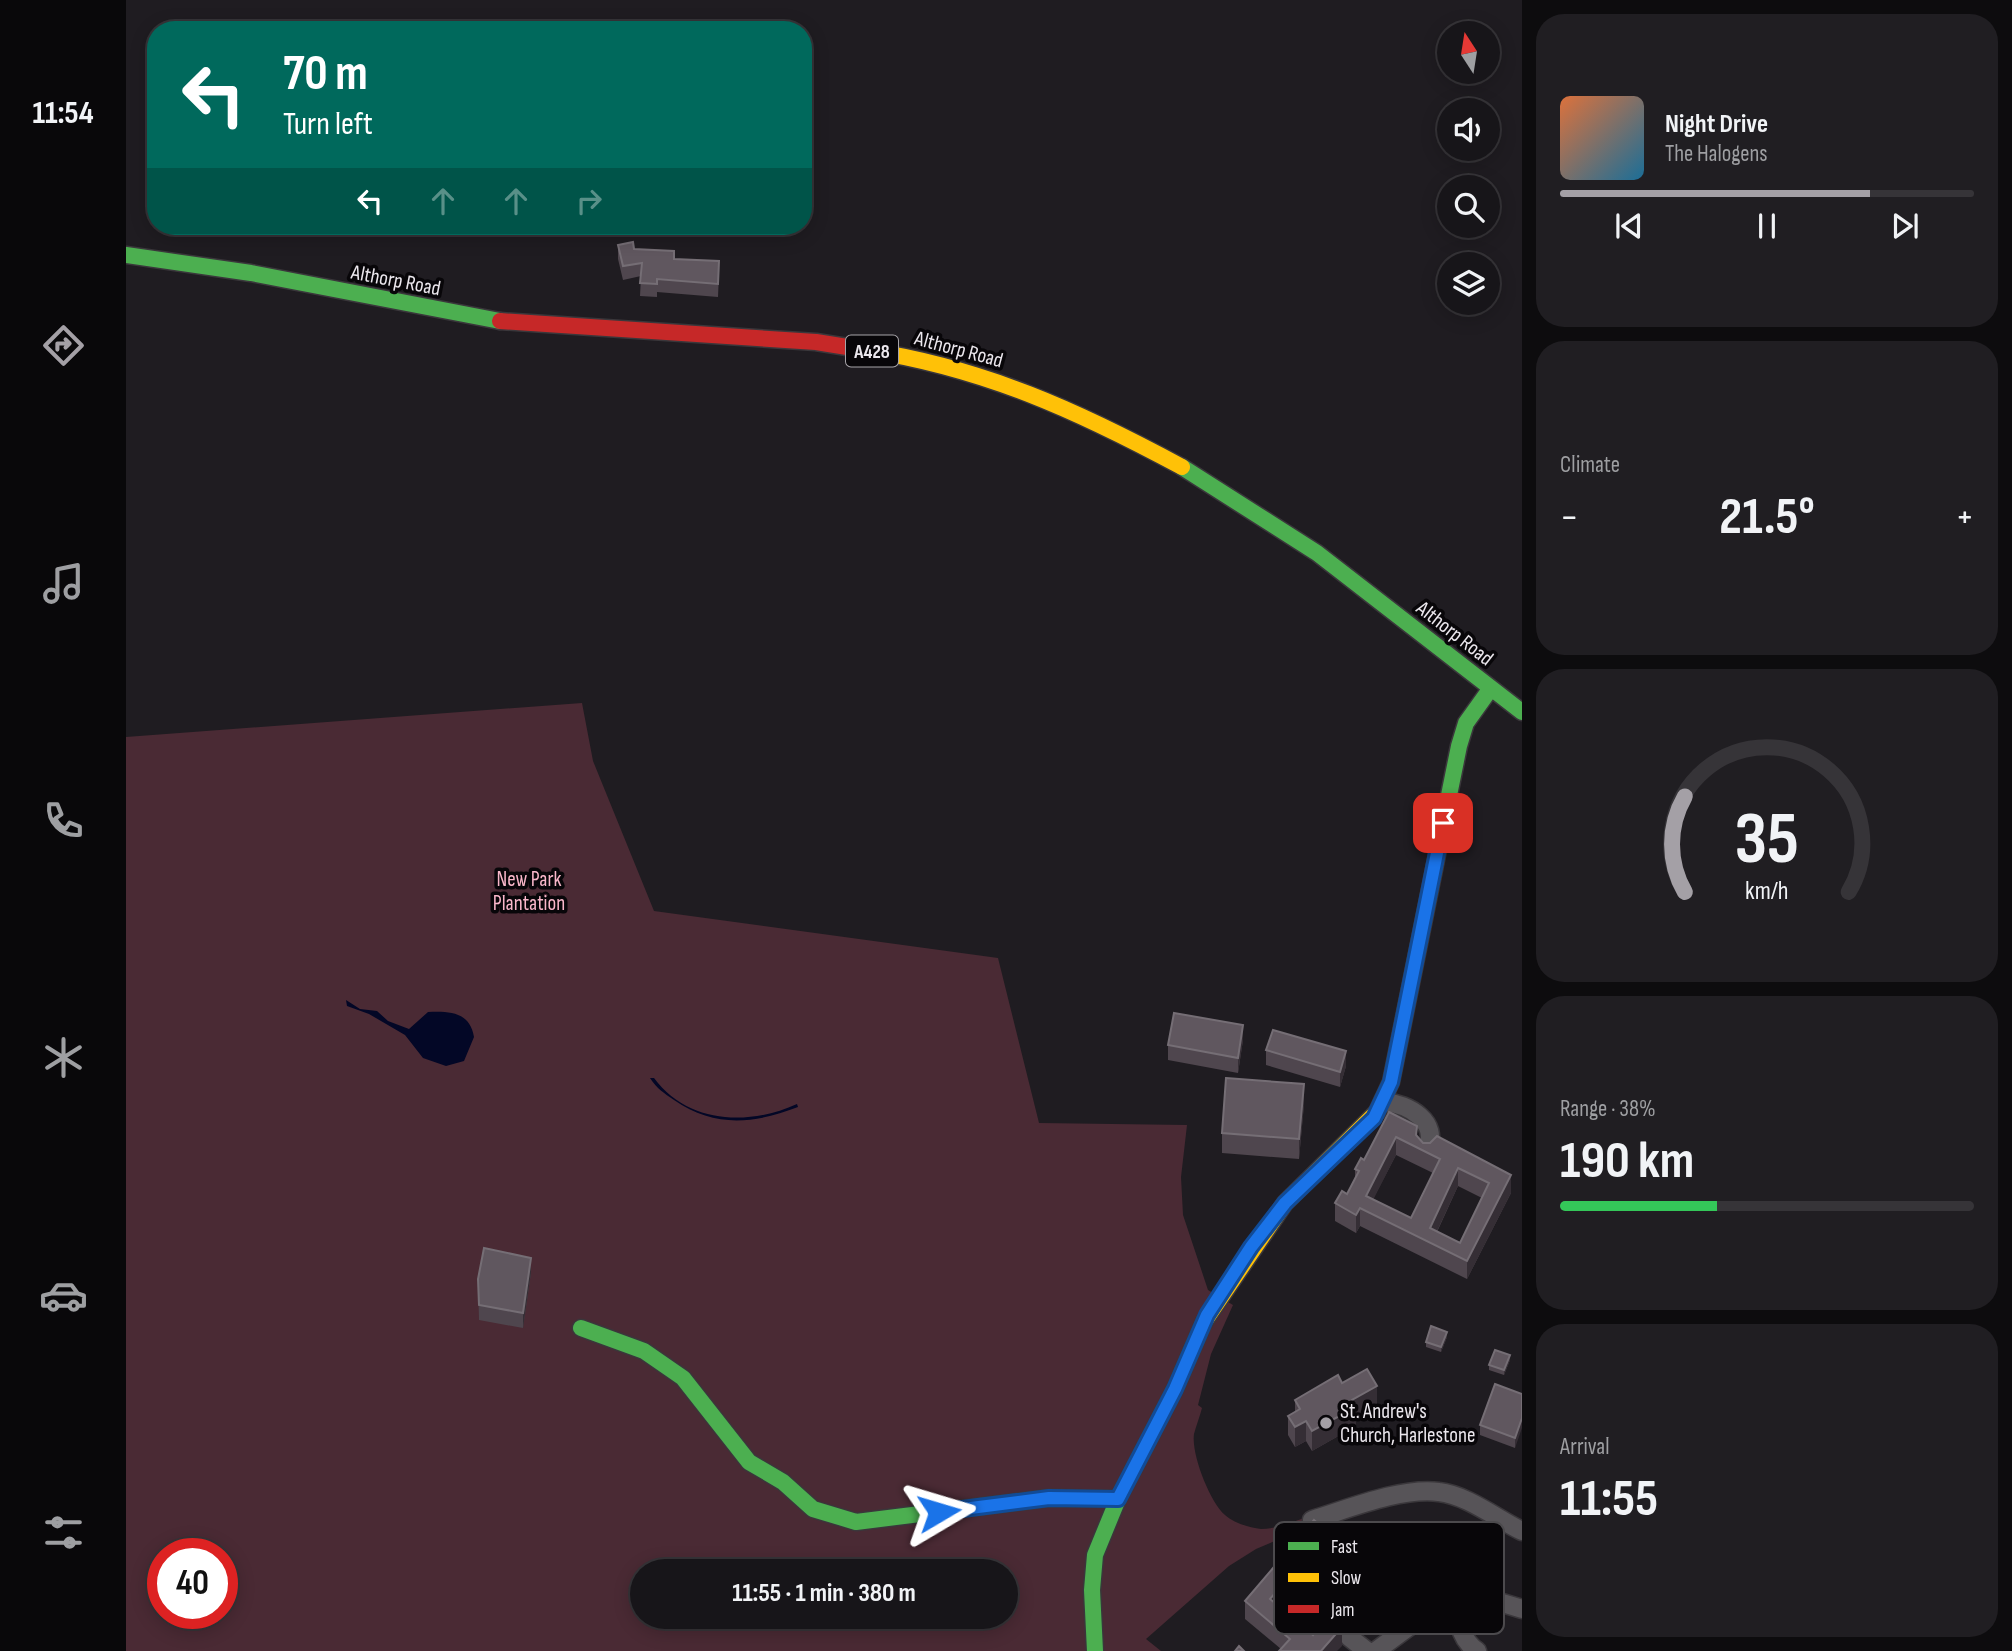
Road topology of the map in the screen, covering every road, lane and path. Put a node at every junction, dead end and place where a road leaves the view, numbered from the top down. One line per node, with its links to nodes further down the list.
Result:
1 (126, 255): 2 (street, Althorp Road / A428)
2 (1492, 688): 3 (street, Althorp Road / A428); 4 (street)
3 (1522, 712)
4 (1384, 1102): 5 (street); 7 (street)
5 (1427, 1150)
6 (581, 1328): 7 (street)
7 (1118, 1499): 15 (street)
8 (1312, 1520): 9 (street)
9 (1522, 1531)
10 (1504, 1604): 11 (street)
11 (1522, 1609)
12 (1399, 1634): 17 (street)
13 (1462, 1634): 18 (street)
14 (1349, 1637): 16 (street)
15 (1095, 1651)
16 (1367, 1651)
17 (1376, 1651)
18 (1477, 1651)

